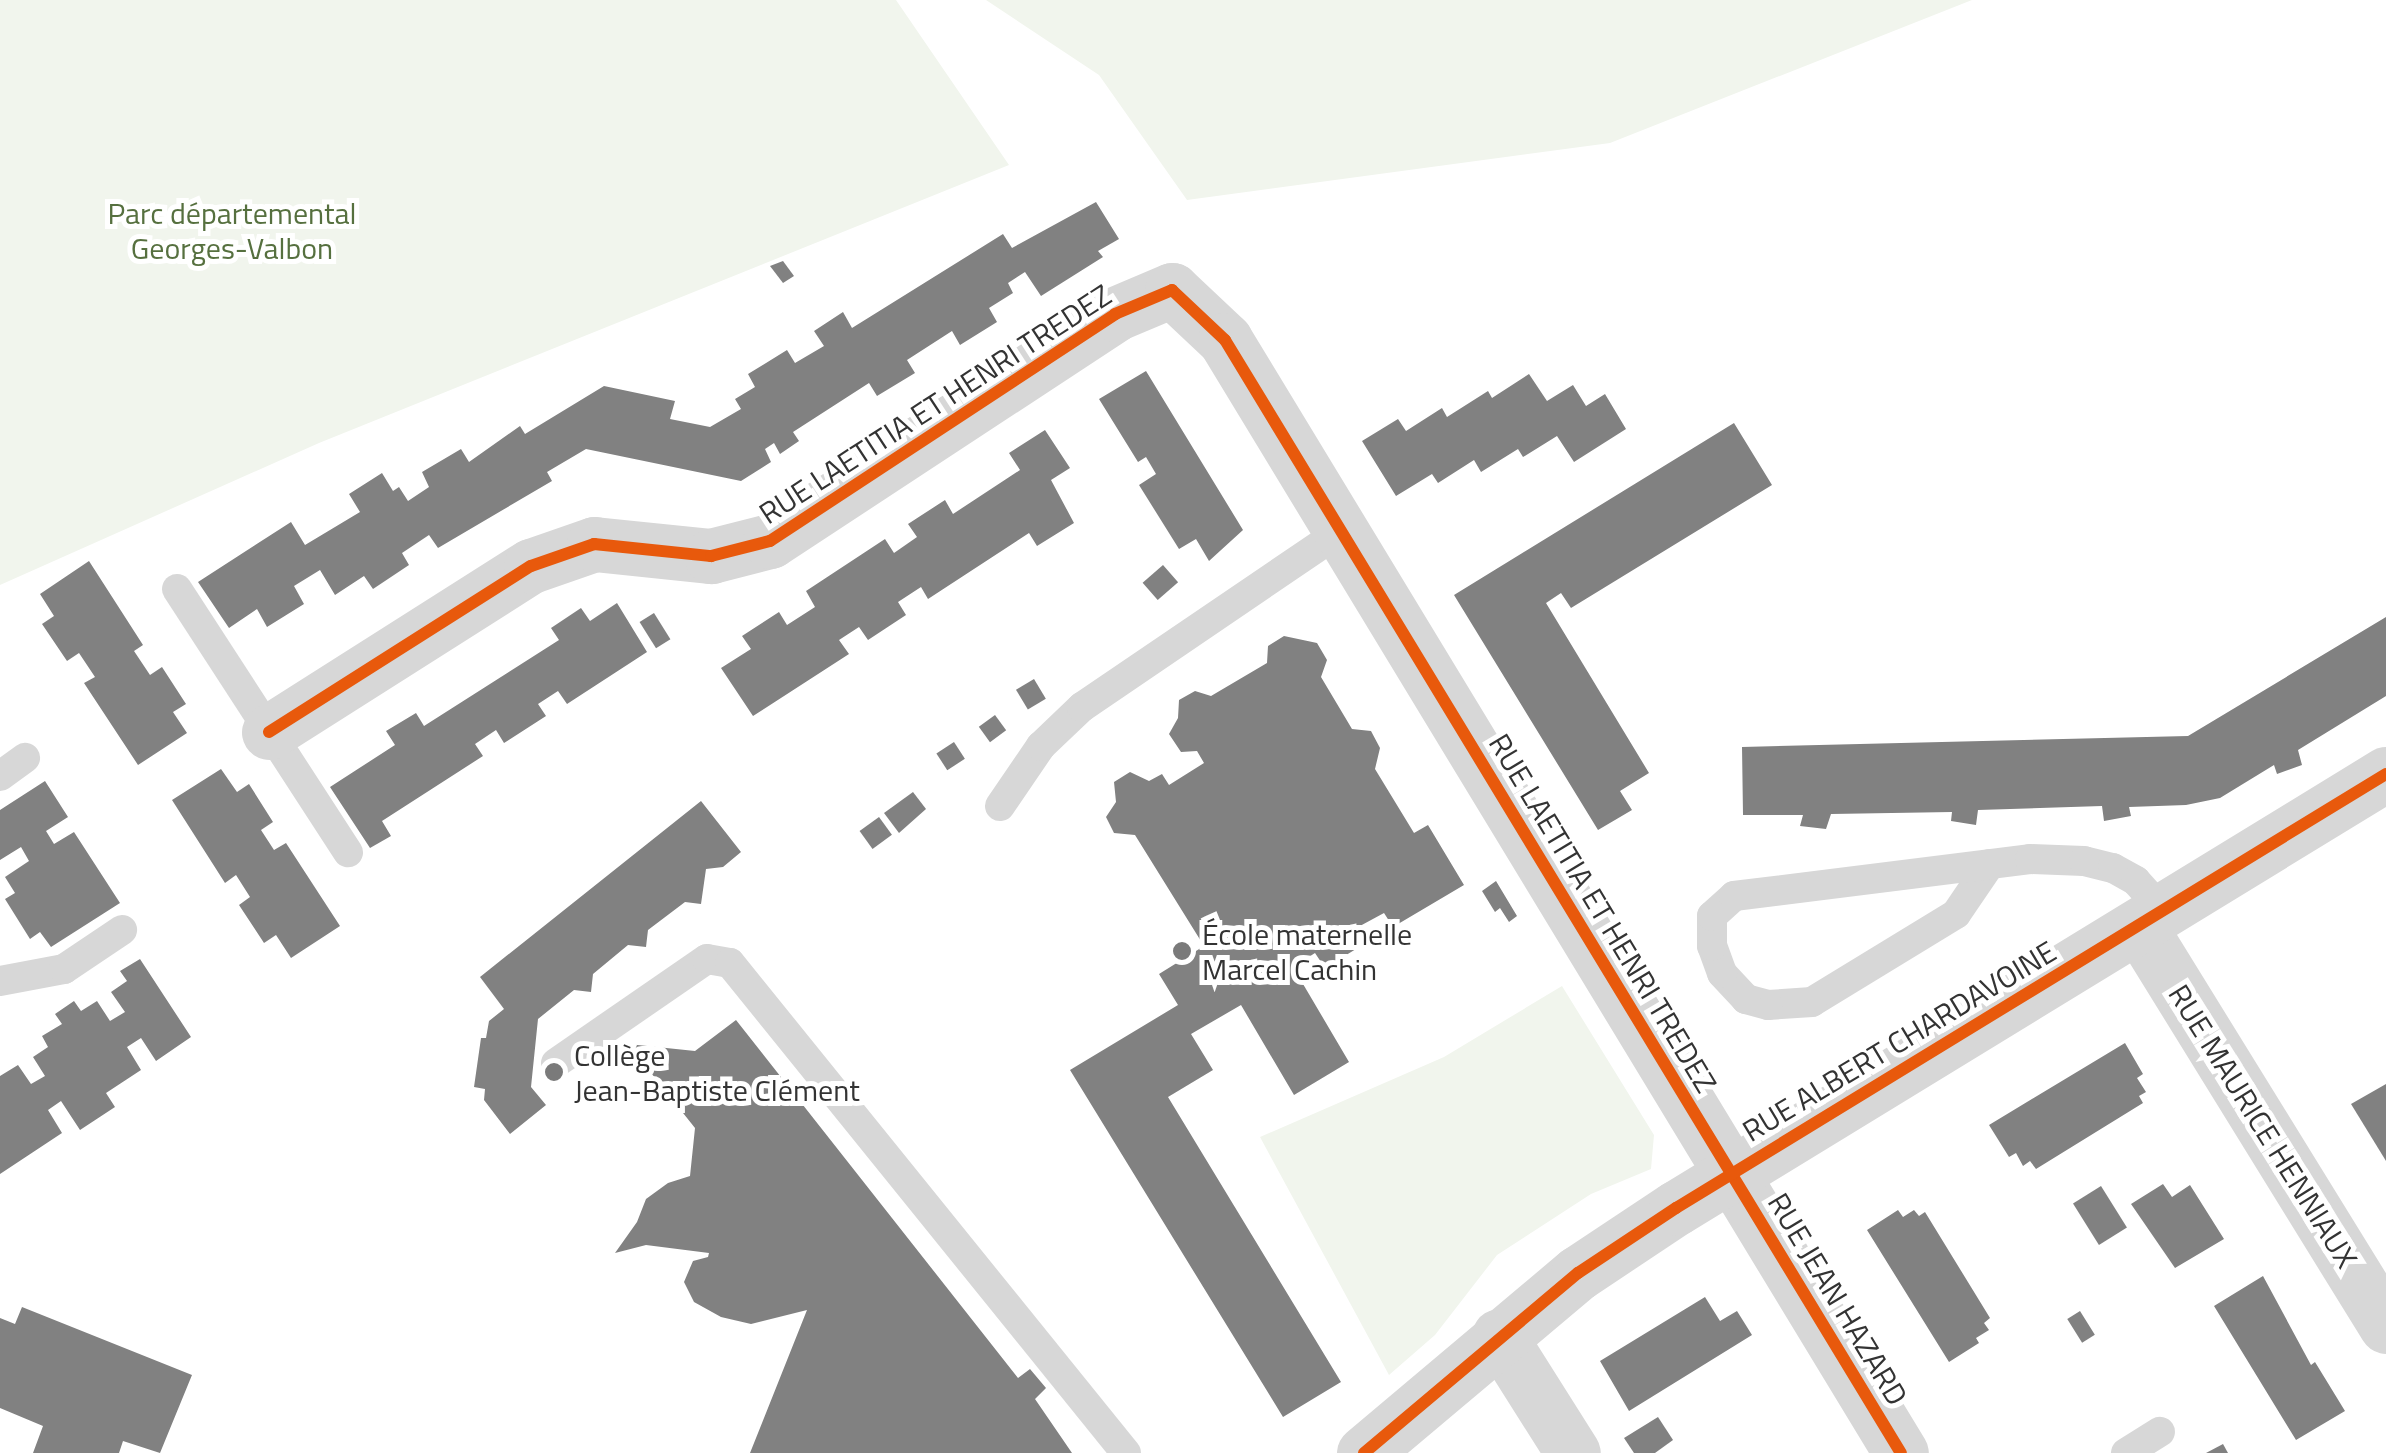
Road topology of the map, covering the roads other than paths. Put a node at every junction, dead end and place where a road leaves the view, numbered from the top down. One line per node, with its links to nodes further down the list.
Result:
1 (1341, 531): 3 (street, RUE LAETITIA ET HENRI TREDEZ); 5 (lane); 12 (street, RUE LAETITIA ET HENRI TREDEZ)
2 (176, 589): 3 (lane)
3 (269, 732): 6 (lane)
4 (2386, 774): 8 (street, RUE ALBERT CHARDAVOINE)
5 (1000, 806)
6 (348, 852)
7 (1990, 864): 7 (lane); 8 (lane)
8 (2151, 918): 12 (street, RUE ALBERT CHARDAVOINE); 13 (street, RUE MAURICE HENNIAUX)
9 (122, 930): 10 (lane)
10 (0, 981)
11 (556, 1063): 16 (lane)
12 (1731, 1172): 14 (street, RUE ALBERT CHARDAVOINE); 19 (street, RUE JEAN HAZARD)
13 (2386, 1326)
14 (1499, 1336): 17 (street, RUE ALBERT CHARDAVOINE); 18 (street)
15 (2160, 1432): 20 (lane)
16 (1126, 1453)
17 (1364, 1453)
18 (1573, 1453)
19 (1901, 1453)
20 (2126, 1453)

